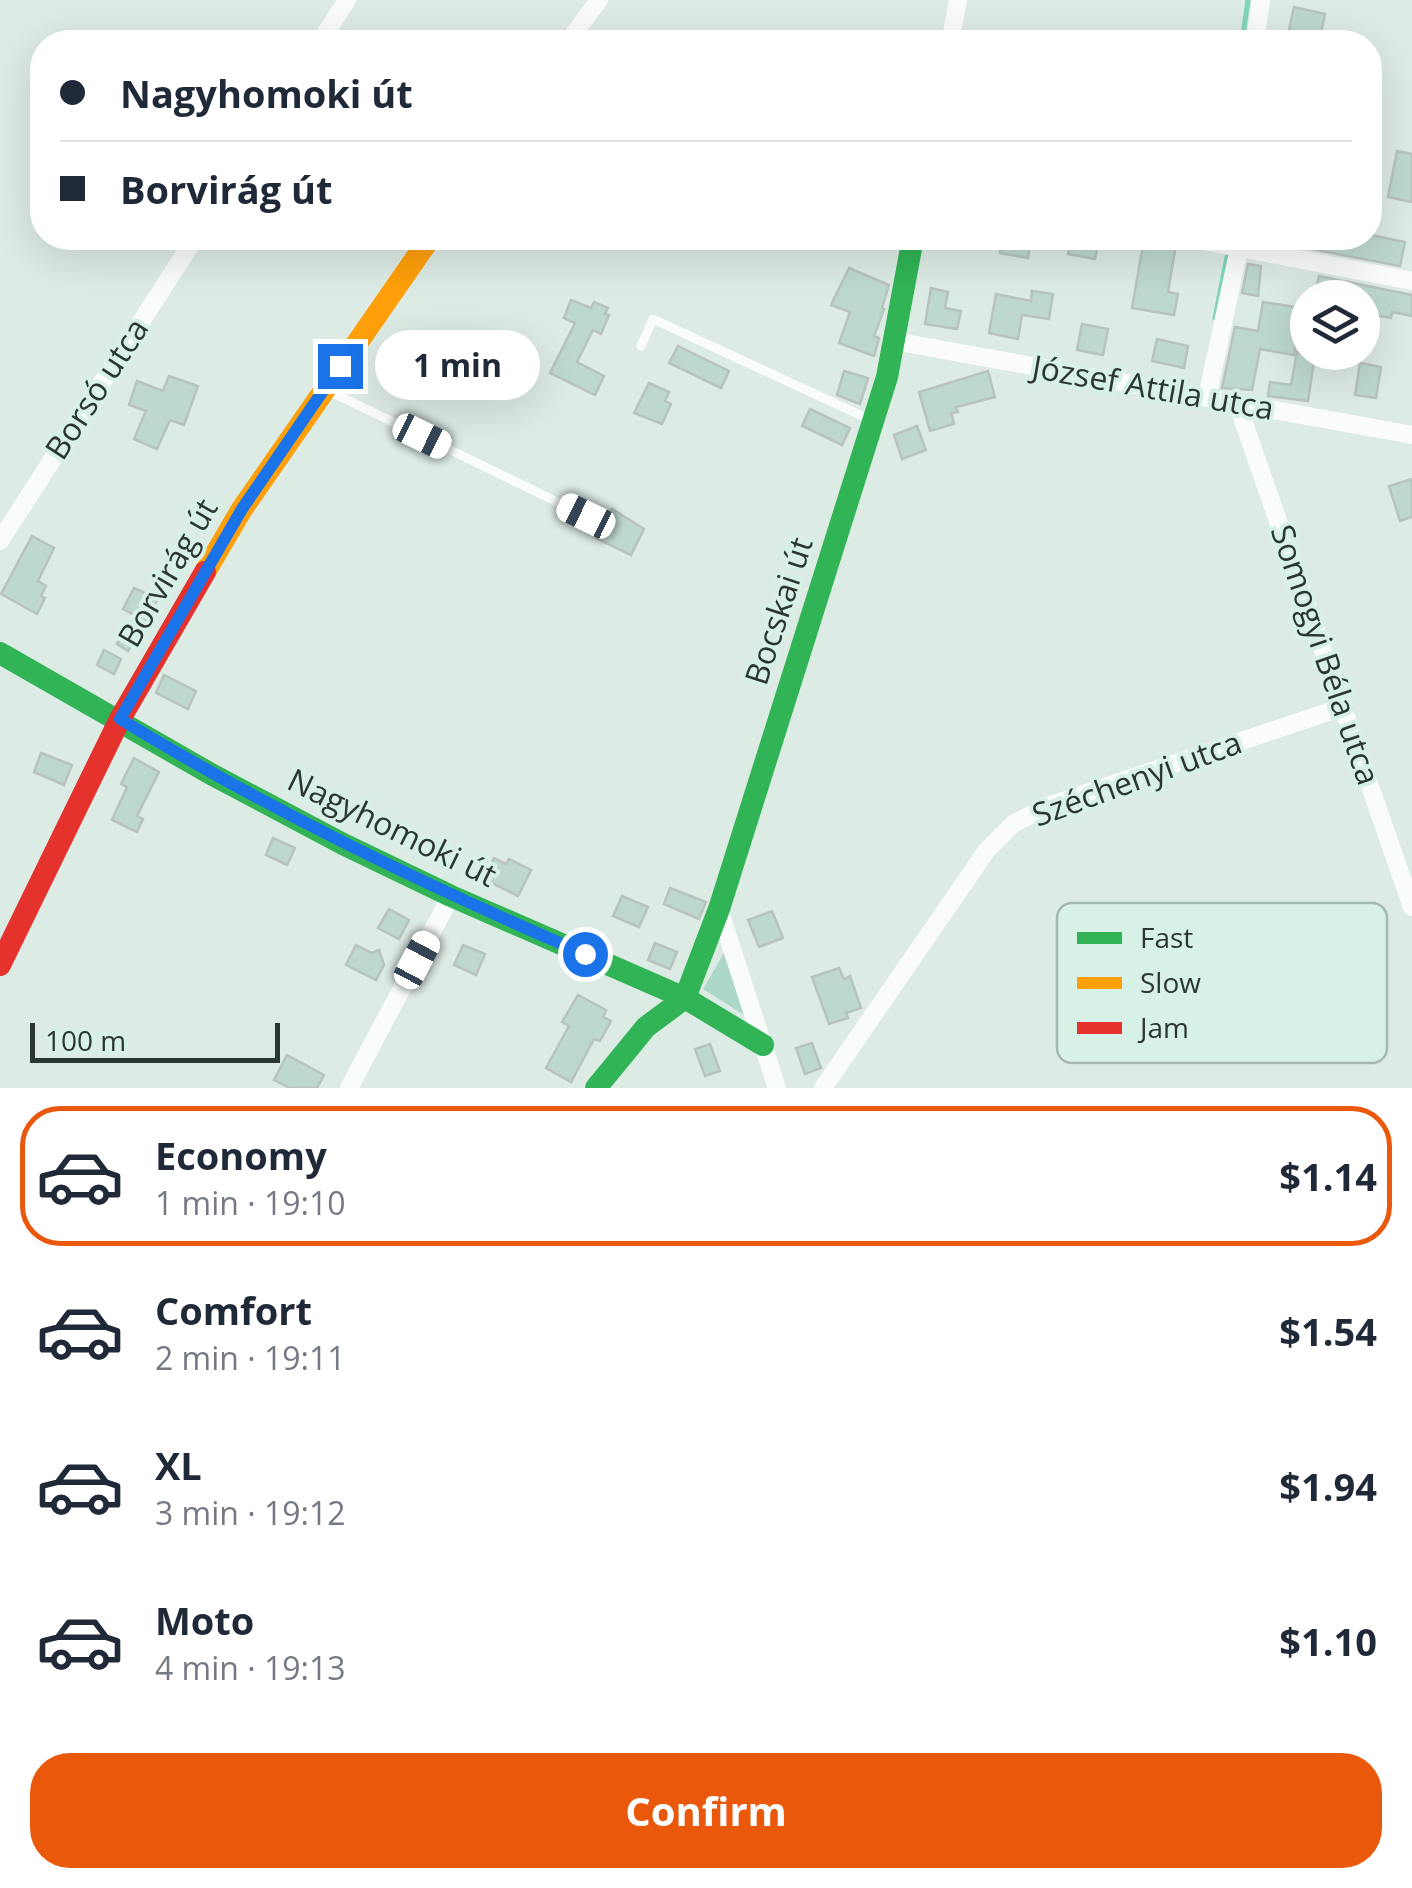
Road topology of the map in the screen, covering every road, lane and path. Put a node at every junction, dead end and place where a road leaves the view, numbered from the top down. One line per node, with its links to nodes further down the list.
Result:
1 (347, 0): 5 (street)
2 (598, 0): 6 (street)
3 (958, 0): 7 (street)
4 (1261, 0): 8 (street)
5 (328, 30)
6 (577, 30)
7 (952, 30)
8 (1257, 30)
9 (187, 250): 23 (street, Borsó utca)
10 (422, 250): 17 (street, Borvirág út)
11 (911, 250): 15 (street, Bocskai út)
12 (1231, 250): 18 (street)
13 (1264, 250): 14 (street)
14 (1412, 282)
15 (894, 342): 18 (street, József Attila utca); 20 (street, Bocskai út)
16 (641, 346): 20 (lane)
17 (324, 389): 22 (lane); 26 (street, Borvirág út)
18 (1206, 398): 19 (street, József Attila utca)
19 (1237, 403): 21 (street, József Attila utca); 25 (street, Somogyi Béla utca)
20 (873, 421): 29 (street, Bocskai út)
21 (1412, 435)
22 (586, 516)
23 (0, 542)
24 (0, 654): 26 (street, Nagyhomoki út)
25 (1343, 708): 28 (street, Somogyi Béla utca); 36 (street, Széchenyi utca)
26 (120, 719): 27 (street, Nagyhomoki út); 30 (street, Borvirág út)
27 (451, 896): 31 (street, Nagyhomoki út); 33 (street)
28 (1412, 907)
29 (719, 909): 31 (street, Bocskai út); 32 (street)
30 (0, 965)
31 (685, 998): 32 (street, Nagyhomoki út); 34 (street)
32 (763, 1046): 35 (street)
33 (349, 1088)
34 (596, 1088)
35 (777, 1088)
36 (823, 1088)

